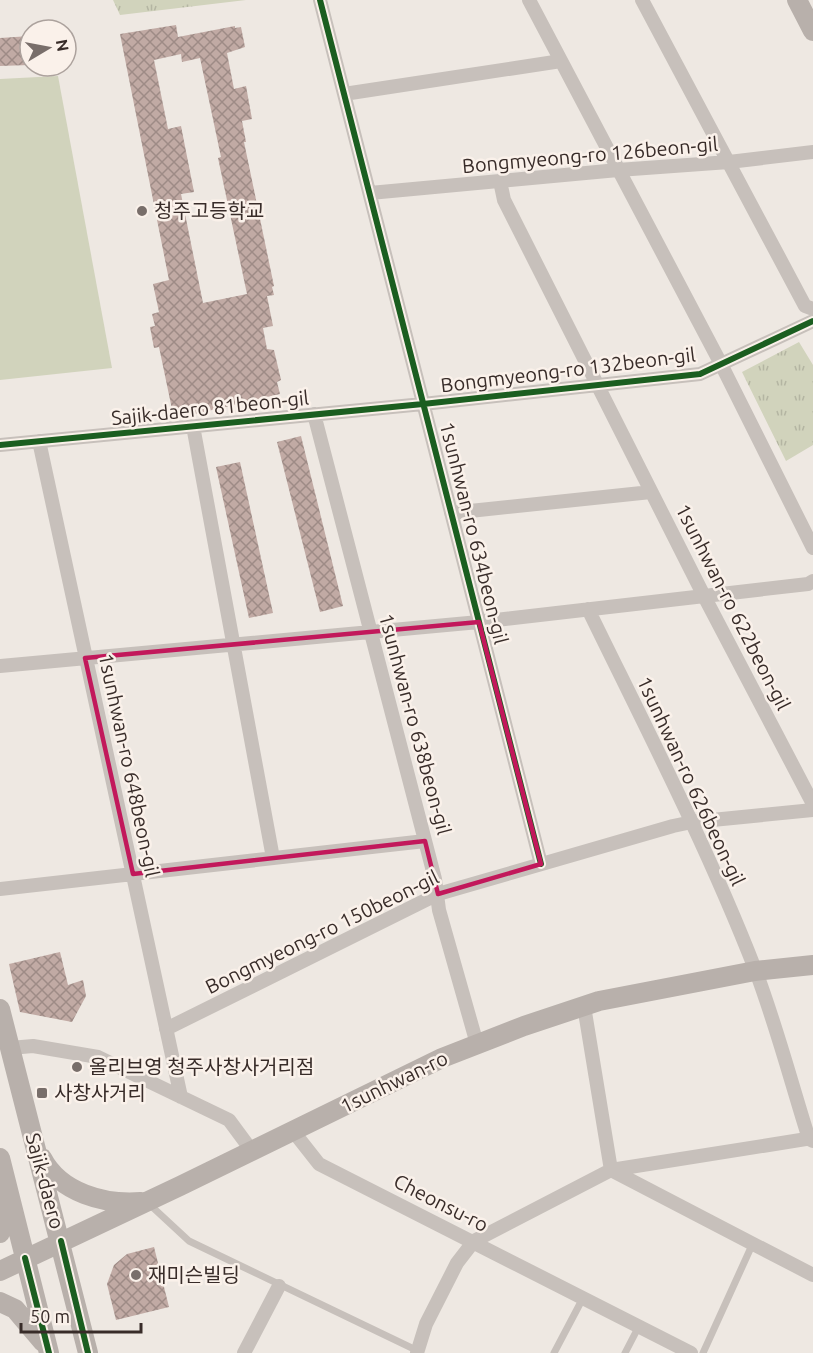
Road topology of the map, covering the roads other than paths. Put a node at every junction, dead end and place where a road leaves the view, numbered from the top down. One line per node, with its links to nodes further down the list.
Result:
1 (320, 0): 7 (street, 1sunhwan-ro 634beon-gil)
2 (529, 0): 6 (street)
3 (642, 0): 9 (street)
4 (797, 0): 5 (main road)
5 (813, 31)
6 (561, 61): 7 (street); 10 (street)
7 (344, 94): 12 (street, 1sunhwan-ro 634beon-gil)
8 (813, 152): 9 (street, Bongmyeong-ro 126beon-gil)
9 (729, 162): 10 (street, Bongmyeong-ro 126beon-gil); 13 (street)
10 (618, 170): 11 (street, Bongmyeong-ro 126beon-gil); 15 (street)
11 (500, 181): 12 (street, Bongmyeong-ro 126beon-gil); 16 (street, 1sunhwan-ro 622beon-gil)
12 (370, 193): 17 (street, 1sunhwan-ro 634beon-gil)
13 (813, 309)
14 (813, 321): 15 (street, Bongmyeong-ro 132beon-gil)
15 (721, 364): 16 (street, Bongmyeong-ro 132beon-gil); 24 (street)
16 (597, 386): 17 (street, Bongmyeong-ro 132beon-gil); 22 (street, 1sunhwan-ro 622beon-gil)
17 (423, 404): 18 (street, Sajik-daero 81beon-gil); 23 (street, 1sunhwan-ro 634beon-gil)
18 (314, 414): 19 (street, Sajik-daero 81beon-gil); 29 (street, 1sunhwan-ro 638beon-gil)
19 (194, 426): 20 (street, Sajik-daero 81beon-gil); 30 (street)
20 (39, 441): 21 (street, Sajik-daero 81beon-gil); 31 (street, 1sunhwan-ro 648beon-gil)
21 (0, 445)
22 (651, 492): 23 (street, 1sunhwan-ro 622beon-gil); 26 (street, 1sunhwan-ro 622beon-gil)
23 (452, 513): 28 (street, 1sunhwan-ro 634beon-gil)
24 (813, 548)
25 (813, 581): 26 (street)
26 (704, 596): 27 (street); 33 (street, 1sunhwan-ro 622beon-gil)
27 (588, 609): 28 (street); 35 (street, 1sunhwan-ro 626beon-gil)
28 (479, 621): 29 (street); 38 (street, 1sunhwan-ro 634beon-gil)
29 (370, 632): 30 (street); 36 (street, 1sunhwan-ro 638beon-gil)
30 (233, 645): 31 (street); 37 (street)
31 (85, 658): 32 (street); 39 (street, 1sunhwan-ro 648beon-gil)
32 (0, 666)
33 (813, 804)
34 (813, 810): 35 (street, Bongmyeong-ro 150beon-gil)
35 (692, 822): 38 (street, Bongmyeong-ro 150beon-gil); 43 (street, 1sunhwan-ro 626beon-gil)
36 (425, 840): 37 (street); 41 (street, 1sunhwan-ro 638beon-gil)
37 (273, 858): 39 (street)
38 (541, 864): 41 (street, Bongmyeong-ro 150beon-gil)
39 (133, 874): 40 (street); 46 (street, 1sunhwan-ro 648beon-gil)
40 (0, 889)
41 (438, 894): 46 (street, Bongmyeong-ro 150beon-gil); 47 (street, 1sunhwan-ro 638beon-gil)
42 (813, 965): 43 (main road, 1sunhwan-ro)
43 (755, 971): 44 (main road, 1sunhwan-ro); 52 (street, 1sunhwan-ro 626beon-gil)
44 (584, 1006): 47 (main road, 1sunhwan-ro); 55 (street)
45 (0, 1009): 48 (main road, Sajik-daero)
46 (166, 1029): 49 (street, 1sunhwan-ro 648beon-gil)
47 (477, 1044): 50 (main road, 1sunhwan-ro)
48 (10, 1048): 49 (street); 51 (main road, Sajik-daero)
49 (181, 1097): 53 (street)
50 (293, 1131): 53 (main road, 1sunhwan-ro); 60 (street, Cheonsu-ro)
51 (33, 1137): 57 (main road); 59 (main road, Sajik-daero)
52 (812, 1139): 55 (street)
53 (252, 1151): 57 (main road, 1sunhwan-ro)
54 (0, 1160): 56 (main road, Sajik-daero)
55 (611, 1170): 60 (street); 61 (street)
56 (10, 1197): 58 (main road); 62 (main road, Sajik-daero)
57 (147, 1202): 59 (main road, 1sunhwan-ro); 65 (lane)
58 (0, 1233)
59 (61, 1241): 62 (main road, 1sunhwan-ro); 71 (main road, Sajik-daero)
60 (474, 1241): 66 (street, Cheonsu-ro); 70 (street)
61 (753, 1243): 64 (street); 76 (lane)
62 (25, 1258): 63 (main road, 1sunhwan-ro); 69 (main road, Sajik-daero)
63 (0, 1271)
64 (813, 1275)
65 (279, 1286): 70 (lane); 72 (street)
66 (583, 1298): 68 (street, Cheonsu-ro); 73 (lane)
67 (0, 1302): 69 (main road)
68 (639, 1326): 74 (lane); 75 (street, Cheonsu-ro)
69 (49, 1351)
70 (419, 1352)
71 (88, 1353)
72 (244, 1353)
73 (554, 1353)
74 (625, 1353)
75 (691, 1353)
76 (704, 1353)

